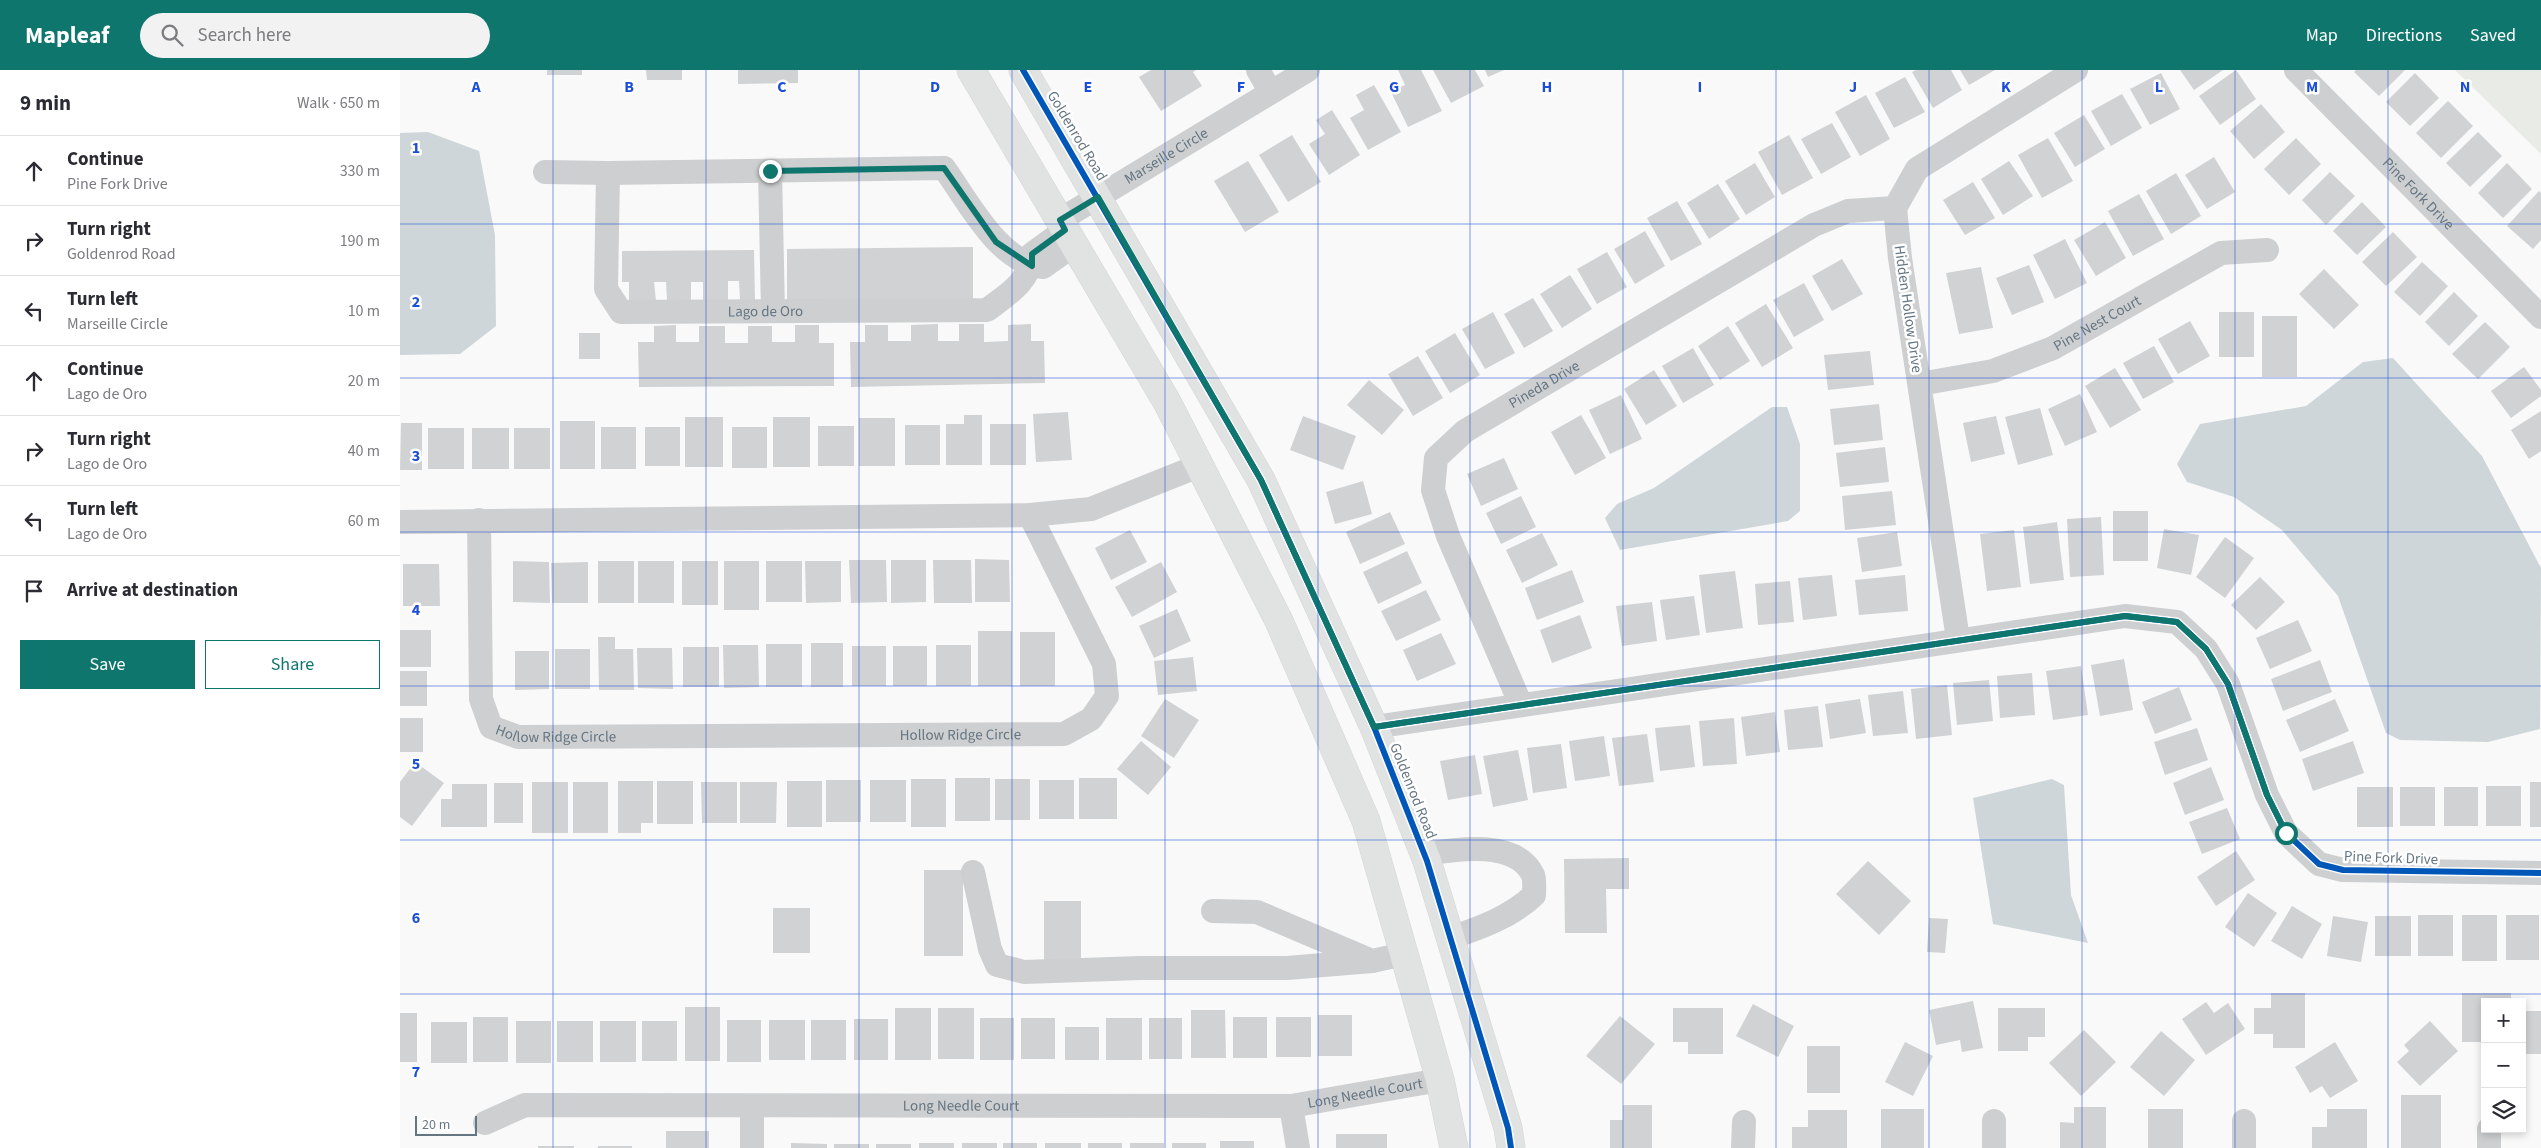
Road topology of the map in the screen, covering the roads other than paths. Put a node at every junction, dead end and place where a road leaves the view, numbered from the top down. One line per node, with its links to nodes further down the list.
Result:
1 (971, 70): 13 (main road)
2 (1023, 70): 11 (main road, Goldenrod Road)
3 (1258, 70): 7 (street)
4 (1308, 70): 7 (street, Marseille Circle)
5 (2076, 70): 12 (street)
6 (2296, 70): 17 (street, Pine Fork Drive)
7 (1270, 91): 11 (street, Marseille Circle)
8 (770, 171): 10 (street); 15 (street); 16 (street)
9 (545, 172): 10 (street)
10 (608, 174): 16 (street, Lago de Oro)
11 (1098, 197): 13 (street, Marseille Circle); 25 (main road, Goldenrod Road)
12 (1895, 208): 18 (street, Hidden Hollow Drive); 24 (street, Pineda Drive)
13 (1066, 231): 15 (street, Lago de Oro); 19 (main road)
14 (2267, 250): 18 (street, Pine Nest Court)
15 (1032, 266): 16 (street, Lago de Oro)
16 (773, 311)
17 (2541, 317)
18 (1920, 384): 23 (street, Hidden Hollow Drive)
19 (1201, 465): 20 (street); 31 (main road)
20 (1030, 515): 21 (street); 21 (street, Hollow Ridge Circle)
21 (479, 520): 22 (street)
22 (400, 522)
23 (1958, 639): 24 (street, Pine Fork Drive); 28 (street, Pine Fork Drive)
24 (1521, 705): 25 (street, Pine Fork Drive)
25 (1374, 727): 26 (main road, Goldenrod Road)
26 (1424, 854): 30 (main road, Goldenrod Road); 30 (street)
27 (973, 872): 32 (street)
28 (2541, 873)
29 (1213, 911): 32 (street)
30 (1450, 938): 44 (main road, Goldenrod Road)
31 (1404, 954): 32 (street); 33 (main road)
32 (1372, 961)
33 (1440, 1080): 35 (street, Long Needle Court); 43 (main road)
34 (752, 1106): 35 (street, Long Needle Court); 39 (street, Long Needle Court); 41 (street)
35 (1291, 1106): 42 (street)
36 (1994, 1121): 46 (street)
37 (2244, 1121): 47 (street)
38 (1744, 1122): 45 (street)
39 (485, 1123)
40 (2489, 1133): 48 (street)
41 (752, 1148)
42 (1298, 1148)
43 (1454, 1148)
44 (1510, 1148)
45 (1744, 1148)
46 (1994, 1148)
47 (2244, 1148)
48 (2489, 1148)

